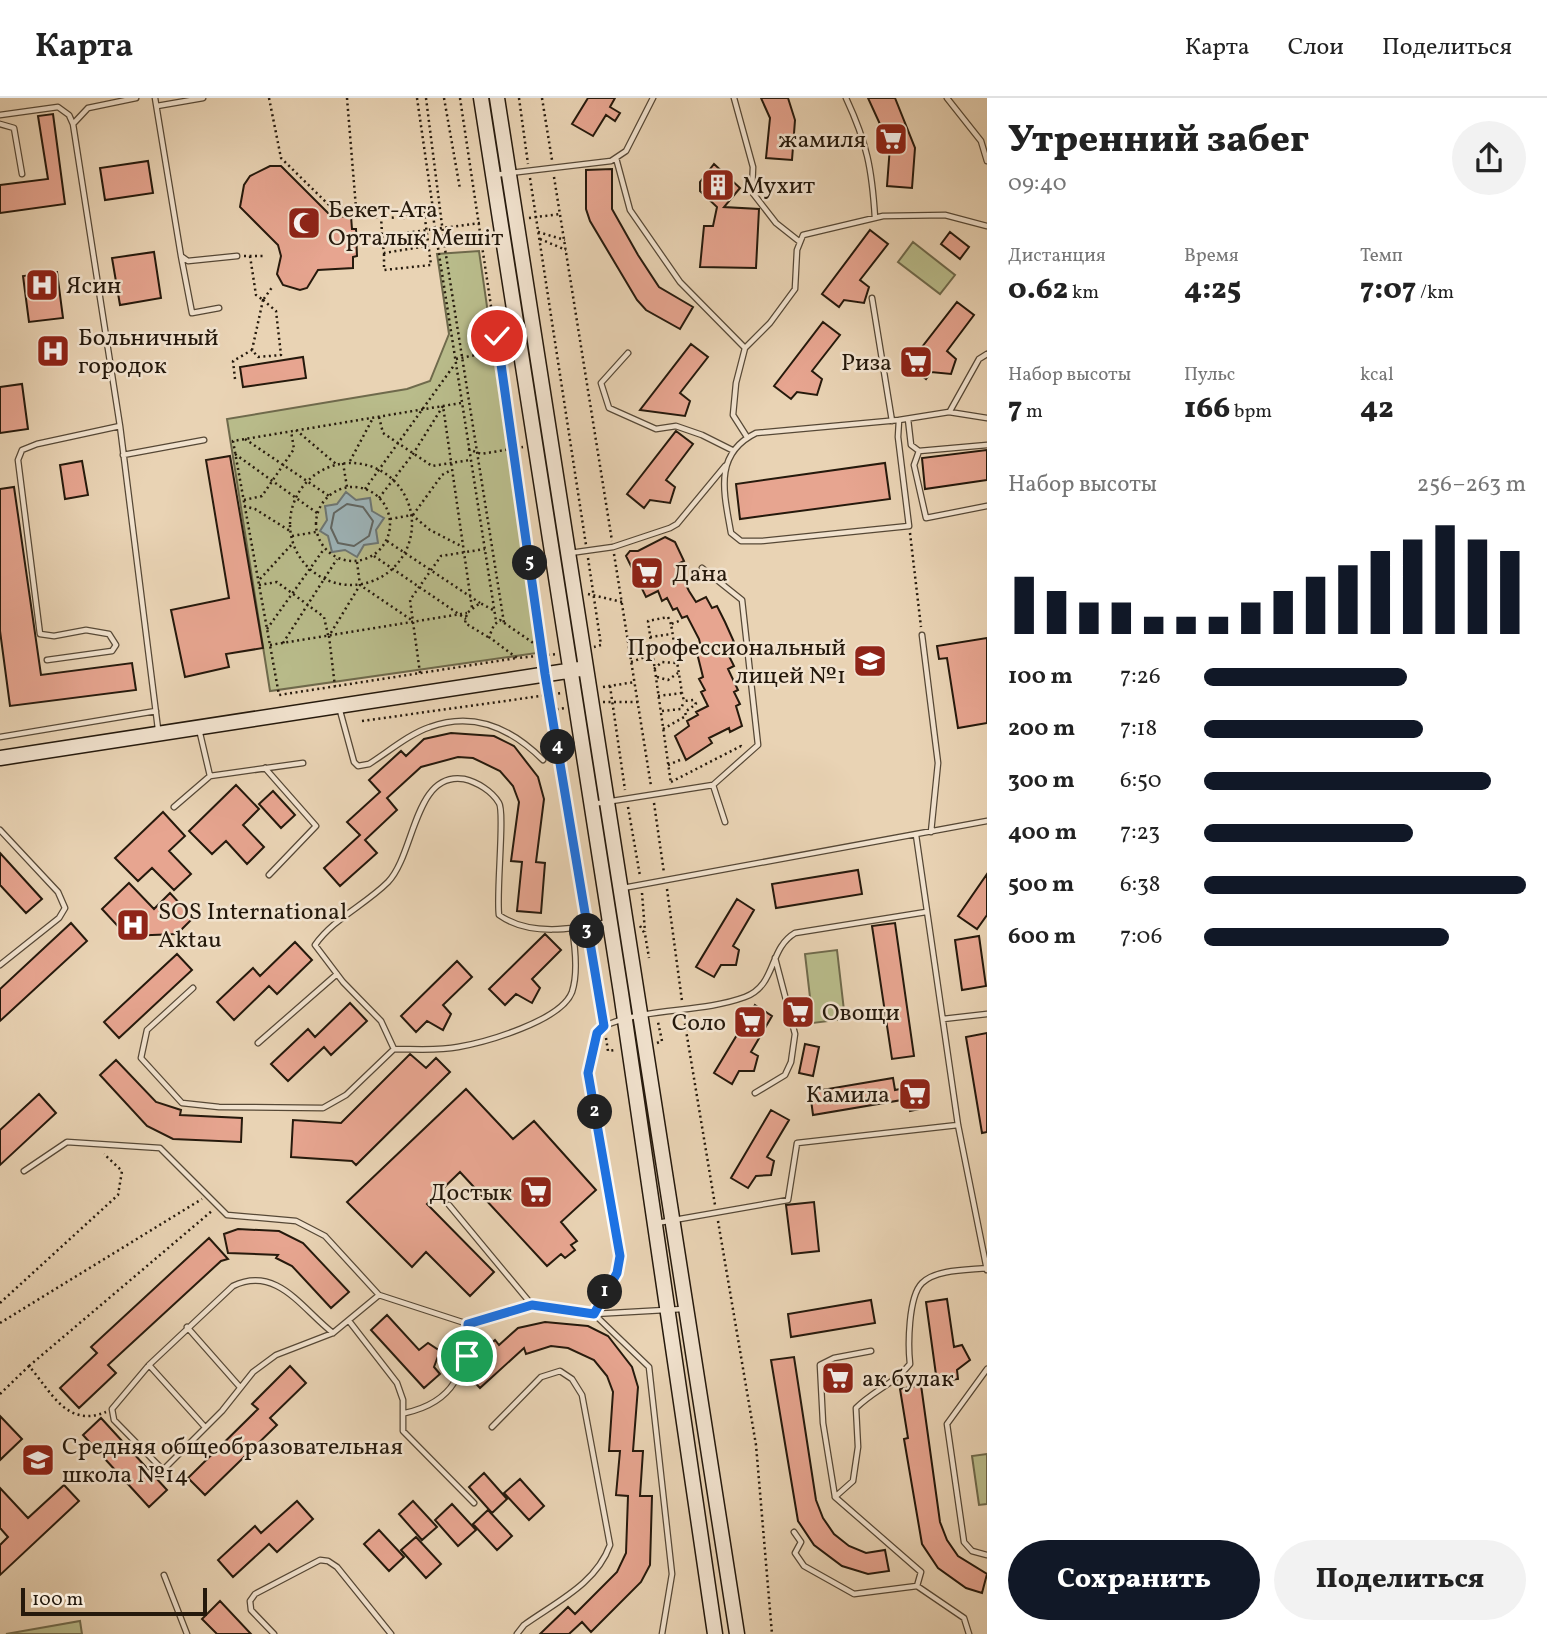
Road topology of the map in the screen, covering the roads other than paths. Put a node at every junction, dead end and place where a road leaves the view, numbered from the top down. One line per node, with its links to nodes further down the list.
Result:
1 (136, 98): 13 (lane)
2 (155, 98): 10 (lane)
3 (204, 98): 10 (lane)
4 (481, 98): 18 (main road)
5 (497, 98): 16 (main road)
6 (653, 98): 14 (lane)
7 (734, 98): 21 (lane)
8 (846, 98): 19 (lane)
9 (947, 98): 15 (lane)
10 (157, 106): 22 (lane)
11 (0, 115): 13 (lane)
12 (0, 124): 17 (lane)
13 (73, 124): 33 (lane)
14 (616, 158): 16 (lane); 26 (lane)
15 (987, 162)
16 (508, 172): 18 (lane); 42 (main road)
17 (22, 174)
18 (493, 175): 42 (main road)
19 (875, 218): 20 (lane); 21 (lane)
20 (987, 226)
21 (800, 242): 26 (lane)
22 (181, 256): 23 (lane); 25 (lane)
23 (237, 256)
24 (872, 298): 32 (lane)
25 (219, 308)
26 (745, 348): 34 (lane)
27 (628, 353): 37 (lane)
28 (987, 355): 29 (lane)
29 (949, 412): 30 (lane); 31 (lane)
30 (987, 418)
31 (908, 419): 32 (lane); 38 (lane)
32 (896, 421): 34 (lane); 40 (lane)
33 (120, 426): 39 (lane); 45 (lane)
34 (747, 437): 37 (lane)
35 (204, 440): 39 (lane)
36 (987, 445): 38 (lane)
37 (732, 450): 40 (lane)
38 (919, 451): 41 (lane)
39 (123, 455): 48 (lane)
40 (726, 465): 42 (lane)
41 (987, 506)
42 (559, 555): 46 (main road)
43 (702, 568): 57 (lane)
44 (922, 635): 63 (lane)
45 (47, 660)
46 (578, 669): 47 (main road); 58 (main road)
47 (339, 706): 49 (main road); 53 (lane)
48 (156, 711): 50 (lane); 51 (lane)
49 (199, 728): 50 (main road); 56 (lane)
50 (159, 734): 52 (main road)
51 (0, 737)
52 (0, 758)
53 (543, 760)
54 (303, 763): 55 (lane)
55 (265, 768): 56 (lane); 65 (lane)
56 (210, 776): 59 (lane)
57 (713, 785): 58 (lane); 61 (lane)
58 (599, 803): 66 (main road); 67 (main road)
59 (174, 807)
60 (987, 821): 63 (lane)
61 (725, 822)
62 (0, 830): 73 (lane)
63 (931, 832): 64 (lane)
64 (916, 835): 66 (lane); 68 (lane)
65 (269, 875)
66 (620, 889): 67 (lane); 69 (main road)
67 (604, 893): 70 (main road)
68 (926, 912): 72 (lane); 78 (lane)
69 (624, 919): 70 (lane); 77 (main road)
70 (608, 922): 71 (lane); 79 (main road)
71 (572, 928): 74 (lane); 81 (lane)
72 (775, 957): 77 (lane); 82 (lane)
73 (0, 965)
74 (337, 974): 80 (lane); 81 (lane)
75 (193, 988): 81 (lane)
76 (987, 1014): 78 (lane)
77 (640, 1016): 79 (lane); 86 (main road)
78 (943, 1019): 83 (lane)
79 (624, 1020): 87 (main road); 94 (lane)
80 (258, 1043)
81 (394, 1049)
82 (755, 1093)
83 (958, 1125): 86 (lane); 88 (lane)
84 (24, 1171): 90 (lane)
85 (449, 1205): 91 (lane)
86 (674, 1221): 87 (lane); 93 (main road)
87 (655, 1223): 92 (main road)
88 (985, 1244): 89 (lane)
89 (987, 1269): 106 (lane)
90 (379, 1295): 95 (lane); 96 (lane)
91 (532, 1305): 94 (lane); 96 (lane)
92 (668, 1309): 93 (lane); 94 (lane); 117 (main road)
93 (688, 1309): 118 (main road)
94 (594, 1314): 116 (lane)
95 (349, 1321): 98 (lane); 103 (lane)
96 (468, 1324): 103 (lane)
97 (187, 1327): 98 (lane); 100 (lane); 102 (lane)
98 (332, 1333): 102 (lane)
99 (871, 1351): 106 (lane)
100 (149, 1365): 104 (lane); 104 (lane)
101 (987, 1369): 109 (lane)
102 (239, 1386): 104 (lane)
103 (405, 1413): 107 (lane)
104 (205, 1427)
105 (492, 1427): 115 (lane)
106 (835, 1497): 111 (lane)
107 (474, 1503)
108 (794, 1532): 111 (lane)
109 (987, 1555)
110 (164, 1575): 112 (lane)
111 (917, 1586): 119 (lane)
112 (187, 1634)
113 (274, 1634): 114 (lane)
114 (391, 1634)
115 (517, 1634)
116 (662, 1634)
117 (715, 1634)
118 (737, 1634)
119 (969, 1634)

